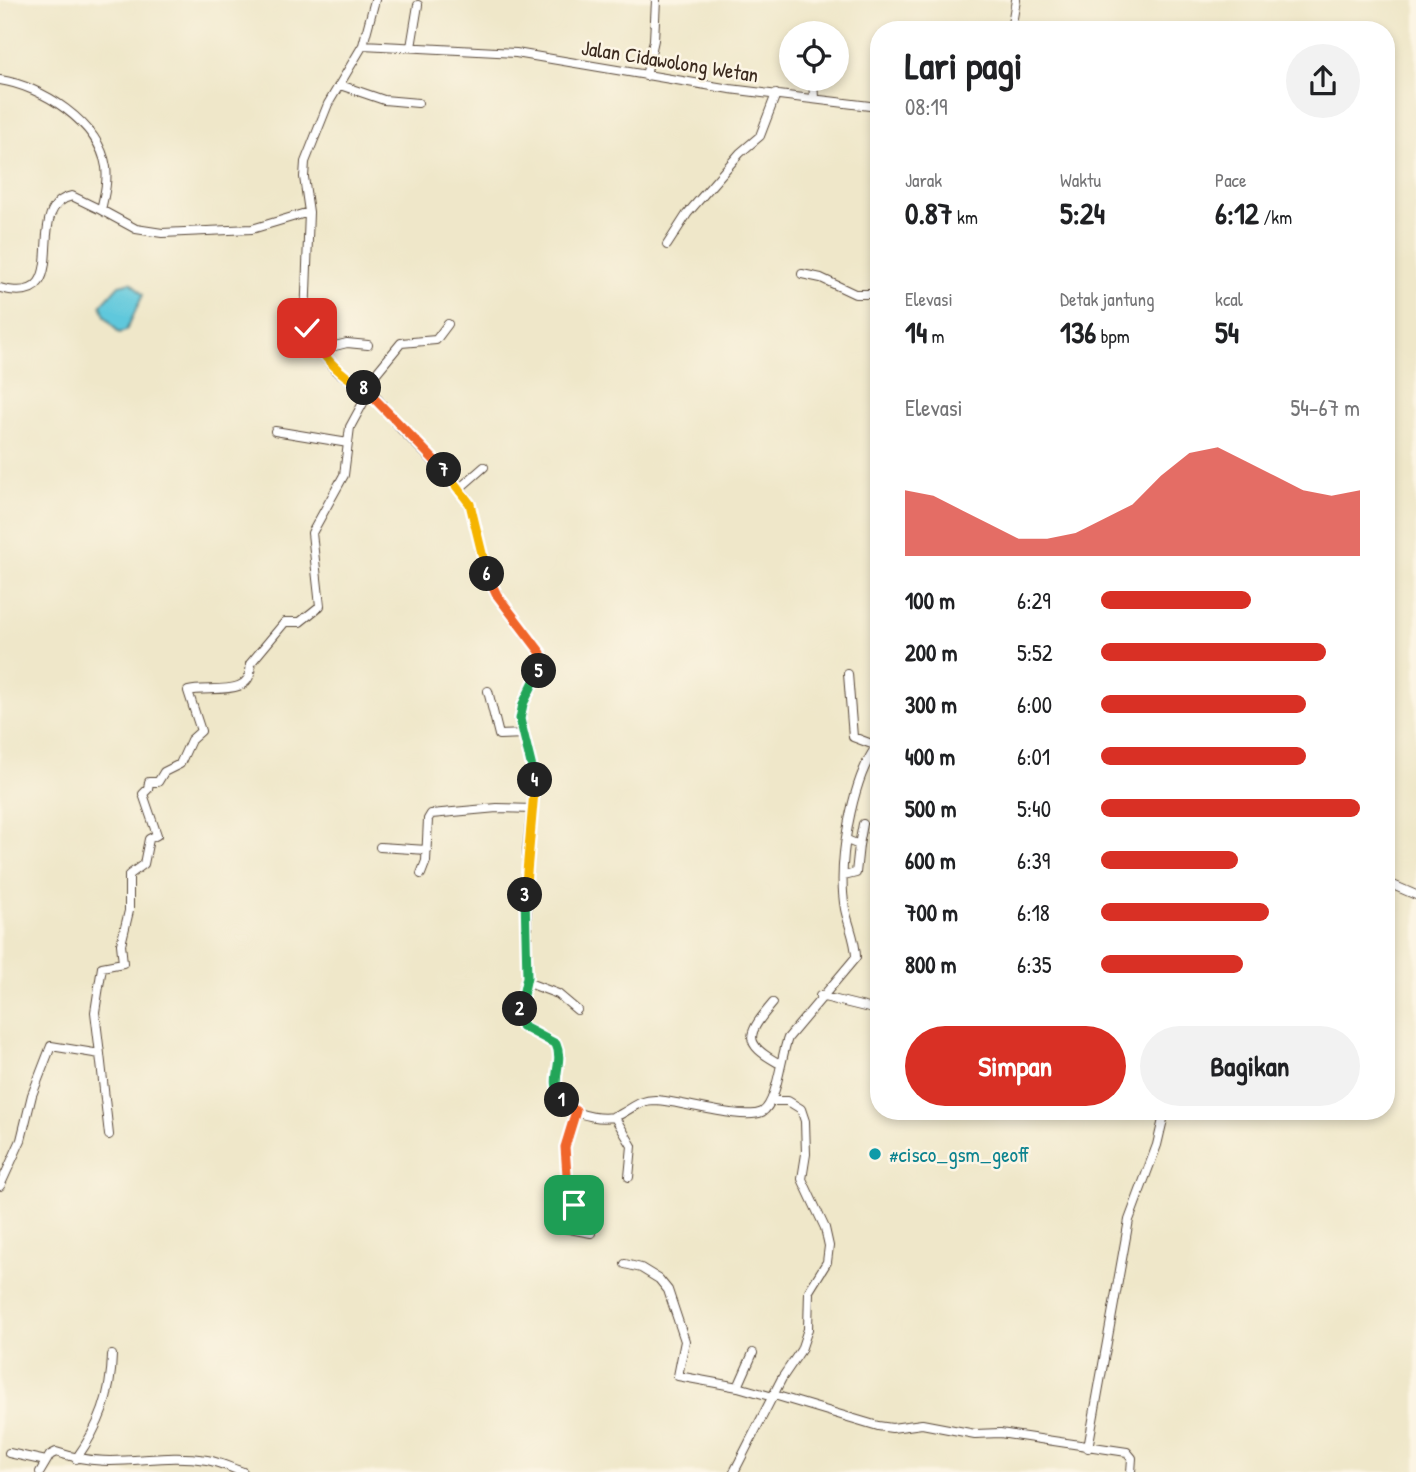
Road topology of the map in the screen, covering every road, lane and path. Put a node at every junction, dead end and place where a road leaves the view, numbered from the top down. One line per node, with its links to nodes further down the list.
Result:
1 (375, 0): 6 (street)
2 (656, 0): 8 (street)
3 (1016, 0): 5 (street)
4 (418, 5): 7 (street)
5 (1012, 21)
6 (363, 45): 7 (street); 10 (street)
7 (411, 47): 8 (street, Jalan Cidawolong Wetan)
8 (646, 76): 12 (street, Jalan Cidawolong Wetan)
9 (0, 80): 16 (street)
10 (340, 85): 14 (street); 17 (street)
11 (814, 91): 13 (street)
12 (776, 94): 13 (street, Jalan Cidawolong Wetan); 18 (street)
13 (814, 99): 15 (street, Jalan Cidawolong Wetan)
14 (418, 103)
15 (870, 106)
16 (101, 210): 17 (street); 20 (street)
17 (309, 212): 24 (street)
18 (667, 245)
19 (802, 274): 21 (street)
20 (0, 288)
21 (870, 294)
22 (448, 324): 25 (street)
23 (368, 345): 24 (street)
24 (319, 351): 25 (street)
25 (366, 390): 27 (street); 29 (street)
26 (275, 431): 27 (street)
27 (348, 443): 50 (street)
28 (484, 467): 29 (street)
29 (460, 488): 32 (street)
30 (848, 674): 33 (street)
31 (488, 691): 32 (street)
32 (524, 733): 35 (street)
33 (870, 742)
34 (870, 768): 37 (street)
35 (532, 809): 40 (street); 45 (street)
36 (863, 824): 38 (street)
37 (847, 840): 38 (street); 42 (street)
38 (859, 845): 42 (street)
39 (380, 847): 40 (street)
40 (427, 850): 41 (street)
41 (421, 874)
42 (844, 876): 46 (street)
43 (1395, 886): 44 (street)
44 (1416, 895)
45 (526, 982): 49 (street); 53 (street)
46 (820, 996): 48 (street); 51 (street)
47 (773, 1003): 51 (street)
48 (870, 1008)
49 (577, 1010)
50 (100, 1054): 56 (street); 58 (street)
51 (780, 1064): 52 (street)
52 (772, 1101): 54 (street); 64 (street)
53 (576, 1111): 54 (street); 59 (street)
54 (614, 1116): 57 (street)
55 (1164, 1120): 65 (street)
56 (110, 1135)
57 (629, 1177)
58 (0, 1186)
59 (591, 1233)
60 (625, 1264): 63 (street)
61 (753, 1353): 63 (street)
62 (112, 1355): 67 (street)
63 (738, 1387): 64 (street)
64 (774, 1396): 65 (street); 71 (street)
65 (1088, 1448): 72 (street)
66 (9, 1452): 68 (street)
67 (76, 1459): 68 (street); 70 (street)
68 (46, 1461): 69 (street)
69 (40, 1472)
70 (243, 1472)
71 (734, 1472)
72 (1131, 1472)

